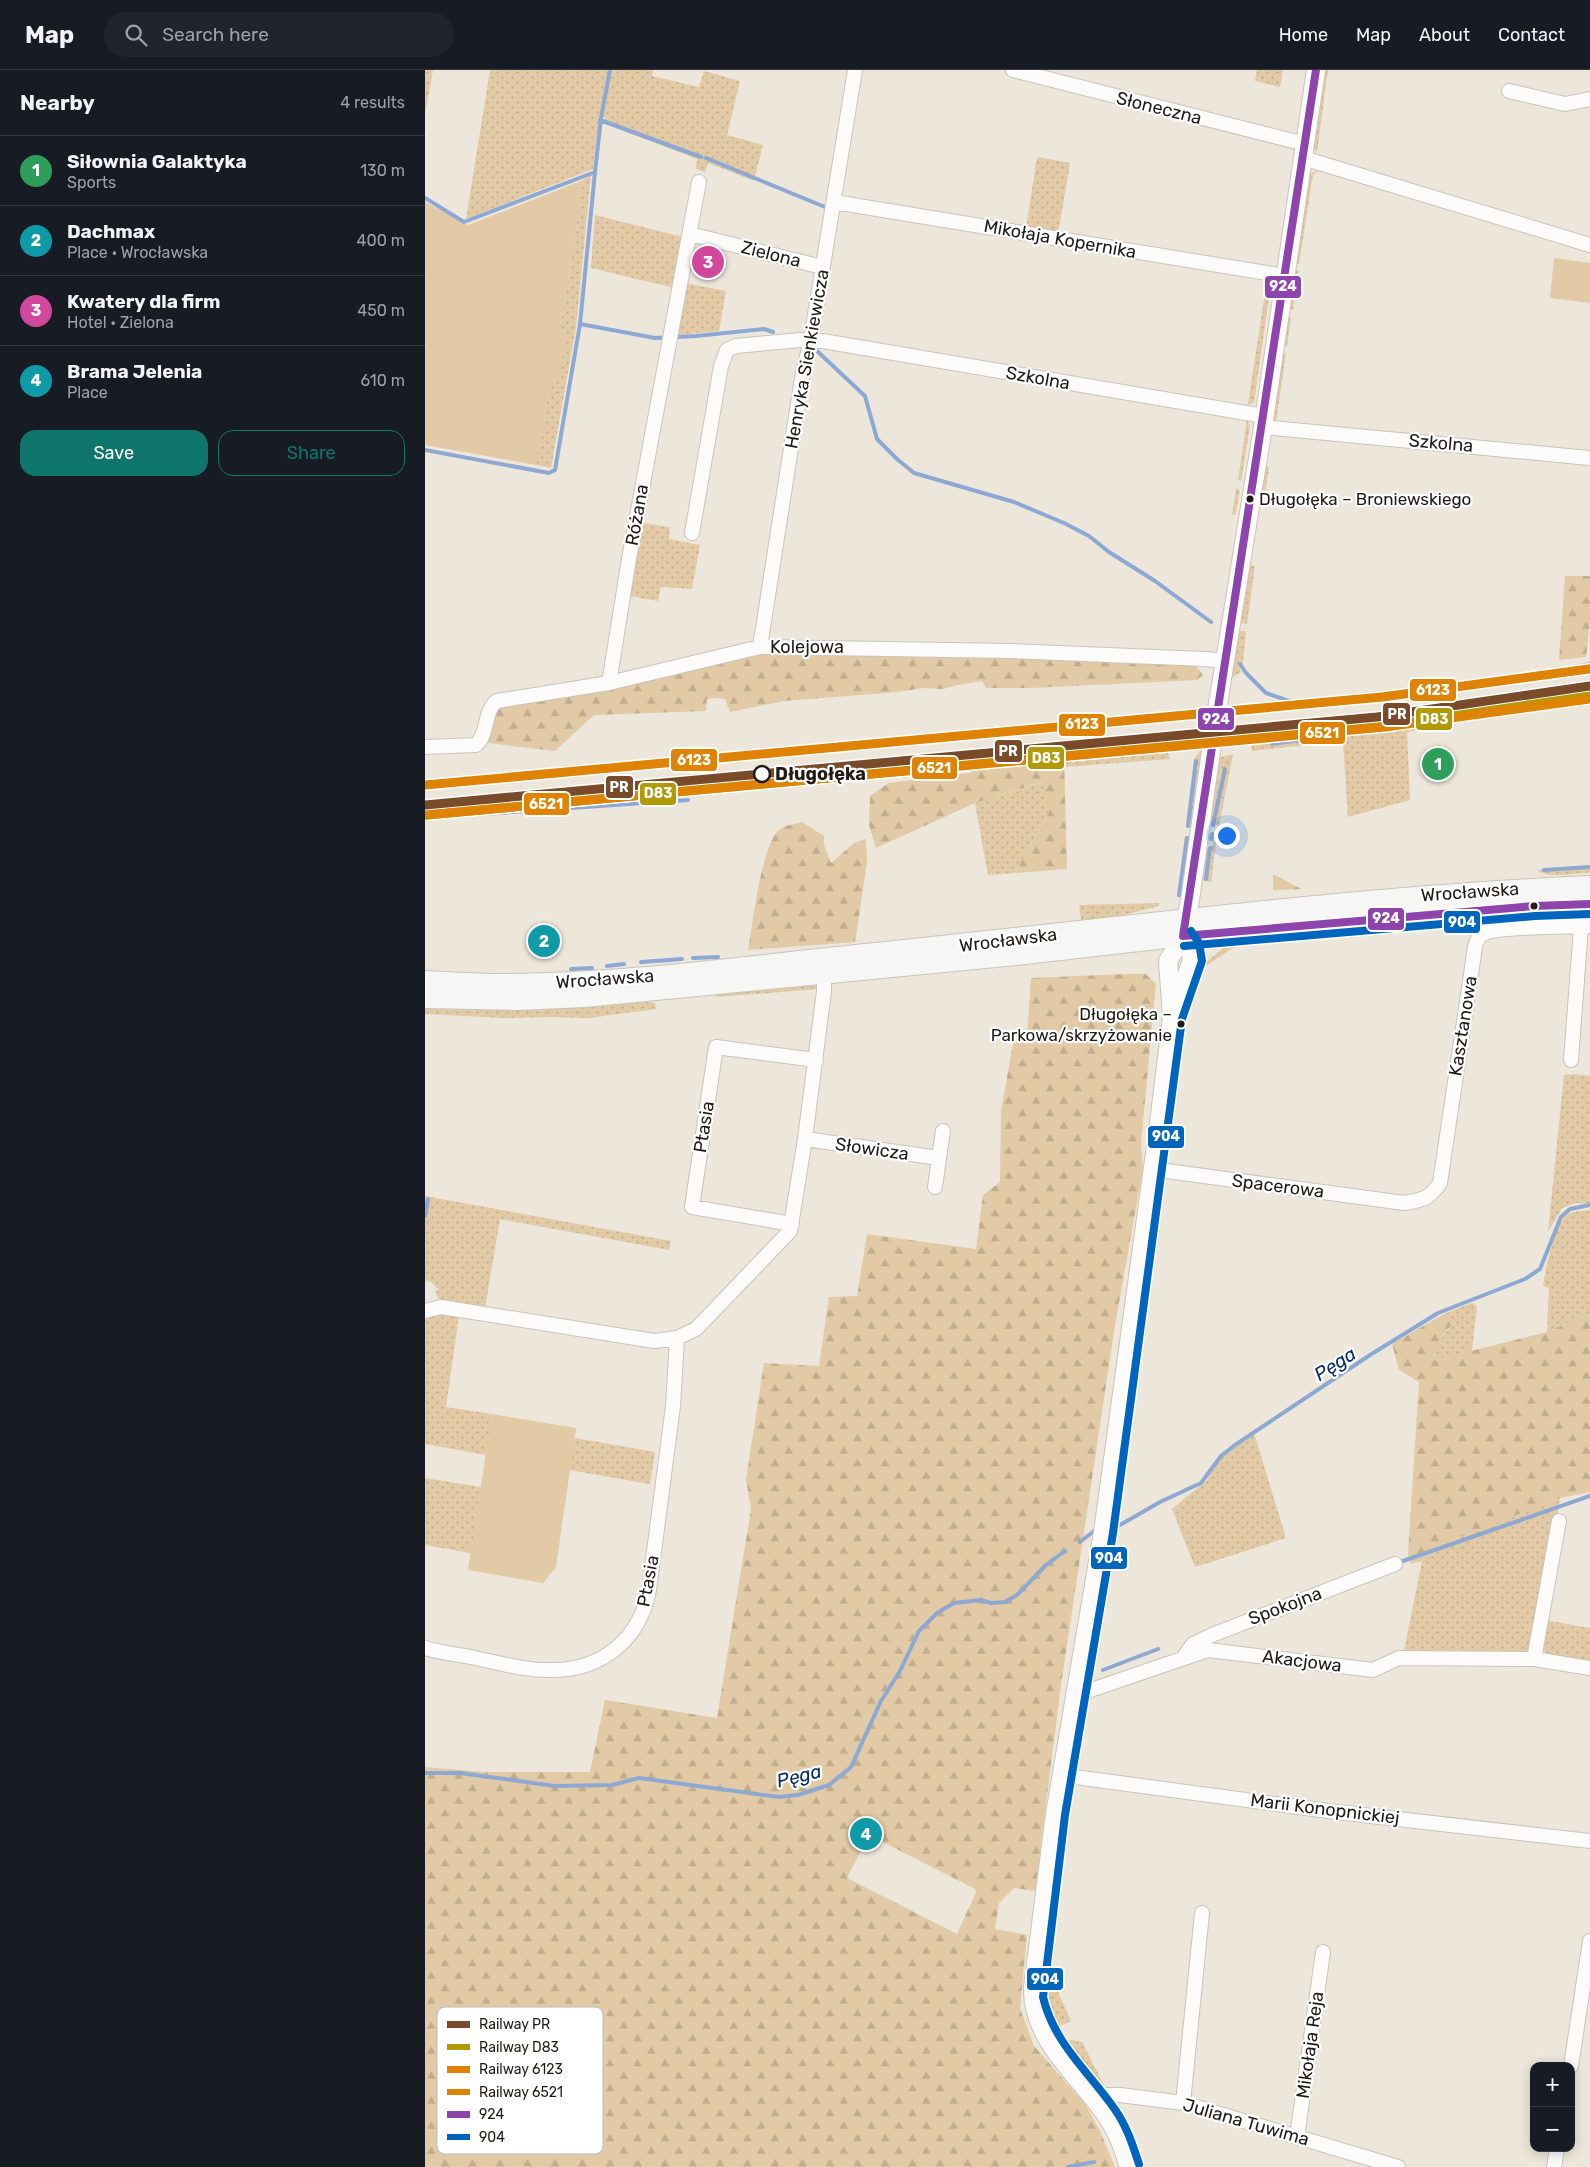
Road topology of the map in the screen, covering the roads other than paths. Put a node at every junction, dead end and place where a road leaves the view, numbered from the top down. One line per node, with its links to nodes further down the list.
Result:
1 (855, 70): 8 (street, Henryka Sienkiewicza)
2 (1013, 70): 6 (street, Słoneczna)
3 (1316, 70): 6 (street)
4 (1509, 91): 5 (street)
5 (1590, 99)
6 (1304, 151): 10 (street, Słoneczna); 12 (street)
7 (699, 182): 9 (street)
8 (834, 202): 11 (street, Henryka Sienkiewicza); 12 (street, Mikołaja Kopernika)
9 (690, 234): 11 (street, Zielona); 19 (street, Różana)
10 (1590, 245)
11 (822, 267): 13 (street, Henryka Sienkiewicza)
12 (1285, 276): 14 (street)
13 (811, 339): 14 (street, Szkolna); 16 (street, Szkolna); 17 (street, Henryka Sienkiewicza)
14 (1264, 421): 15 (street, Szkolna); 18 (street)
15 (1590, 458)
16 (692, 533)
17 (760, 647): 18 (street, Kolejowa); 19 (street, Kolejowa)
18 (1225, 662): 24 (street)
19 (609, 684): 20 (street, Kolejowa)
20 (425, 747)
21 (1590, 886): 24 (main road, Wrocławska)
22 (1590, 904): 24 (main road, Wrocławska)
23 (1585, 926): 29 (street); 35 (street, Kasztanowa)
24 (1185, 927): 25 (main road, Wrocławska); 26 (main road, Wrocławska); 33 (street)
25 (824, 974): 27 (main road, Wrocławska); 28 (street)
26 (425, 981)
27 (425, 998)
28 (815, 1060): 31 (street); 36 (street, Ptasia)
29 (1571, 1060)
30 (943, 1131): 32 (street)
31 (805, 1139): 32 (street, Słowicza); 36 (street)
32 (939, 1158): 34 (street)
33 (1152, 1169): 35 (street, Spacerowa); 45 (street)
34 (935, 1187)
35 (1404, 1203)
36 (792, 1224): 38 (street)
37 (425, 1312): 38 (street)
38 (677, 1338): 41 (street, Ptasia)
39 (1559, 1521): 43 (street)
40 (1395, 1564): 42 (street, Spokojna)
41 (425, 1648)
42 (1183, 1658): 43 (street, Akacjowa); 45 (street, Akacjowa)
43 (1534, 1659): 44 (street, Akacjowa)
44 (1590, 1668)
45 (1074, 1694): 46 (street)
46 (1061, 1776): 47 (street, Marii Konopnickiej); 52 (street)
47 (1590, 1841)
48 (1201, 1913): 53 (street)
49 (1590, 1941): 51 (street)
50 (1323, 1952): 54 (street, Mikołaja Reja)
51 (1572, 2062)
52 (1090, 2094): 53 (street, Juliana Tuwima); 56 (street)
53 (1183, 2103): 54 (street, Juliana Tuwima)
54 (1297, 2137): 57 (street, Juliana Tuwima)
55 (1556, 2152): 58 (street)
56 (1129, 2167)
57 (1398, 2167)
58 (1554, 2167)

